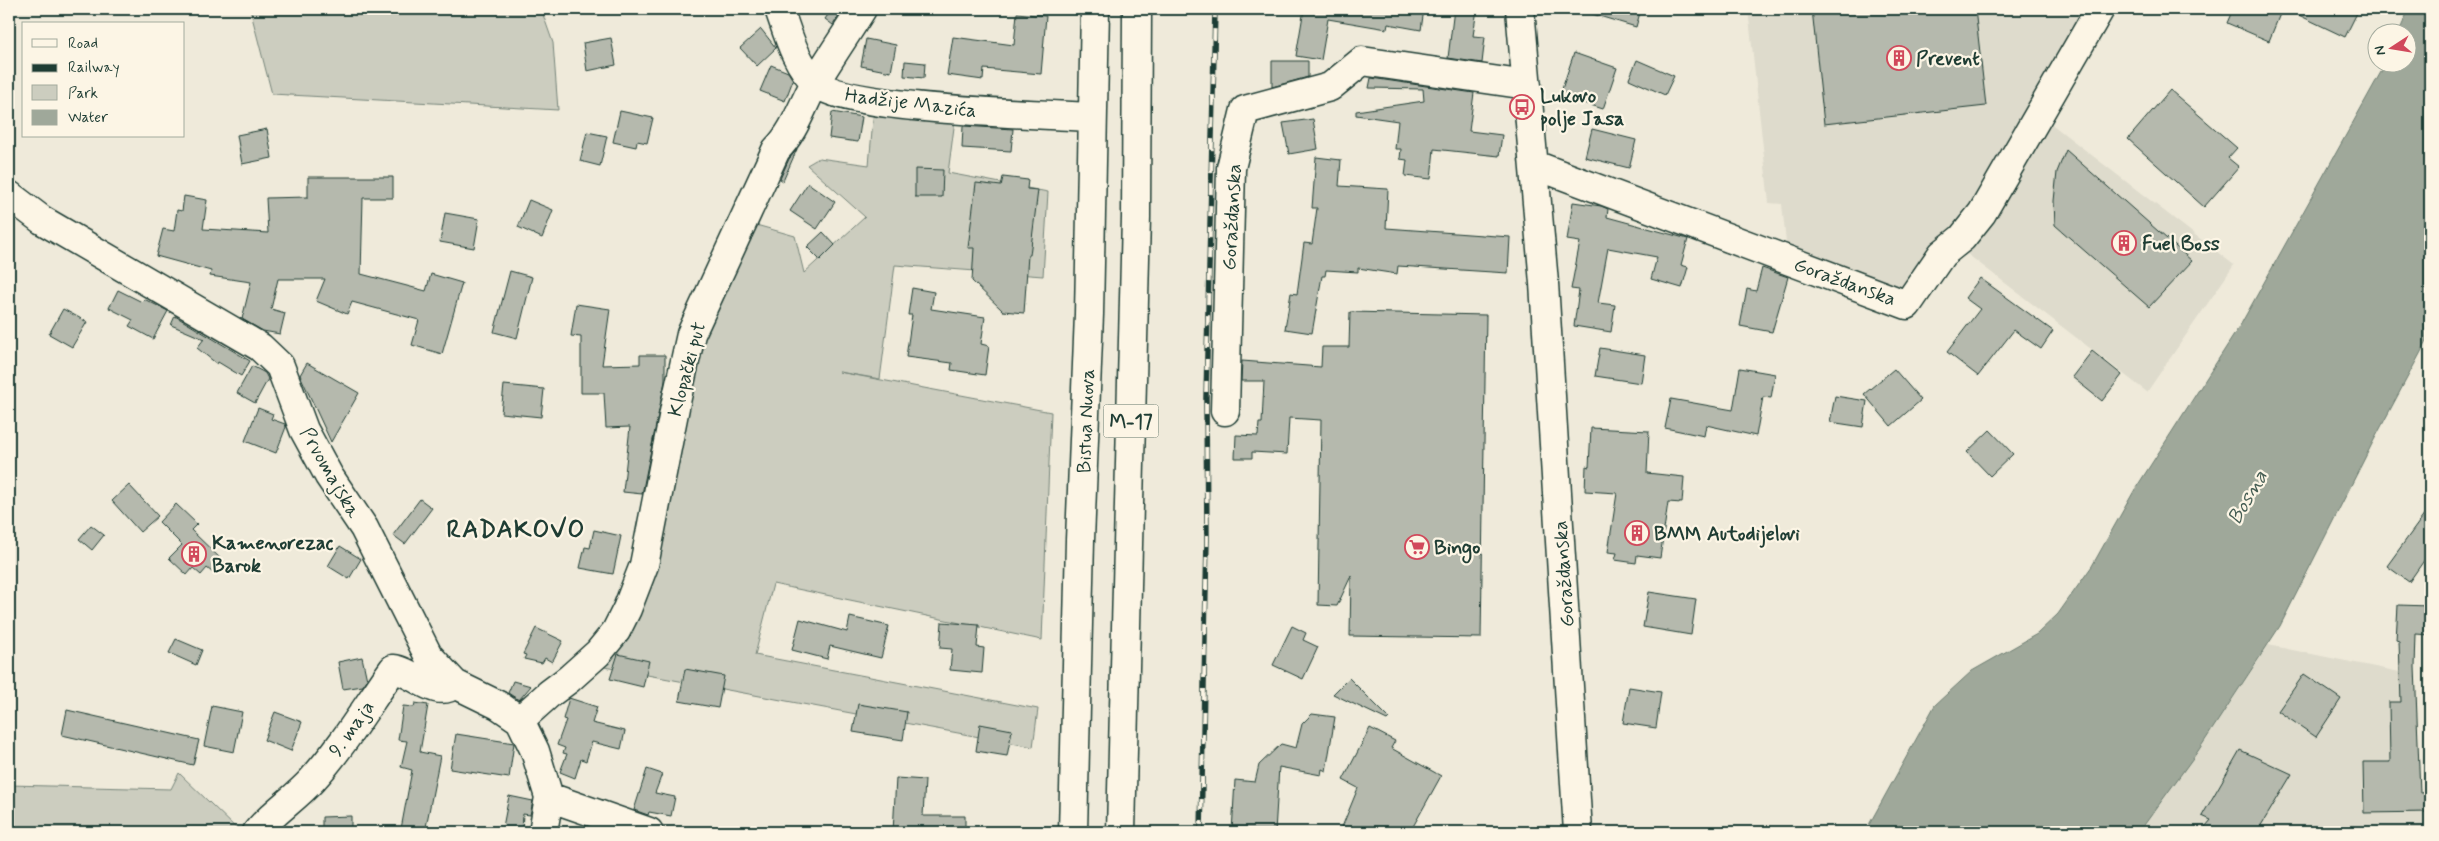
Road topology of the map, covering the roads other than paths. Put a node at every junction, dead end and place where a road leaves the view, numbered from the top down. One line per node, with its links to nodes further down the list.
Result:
1 (779, 9): 7 (main road, Hadžije Mazića)
2 (862, 9): 7 (main road, Klopački put)
3 (1095, 9): 9 (main road, Bistua Nuova)
4 (1137, 9): 20 (main road, M-17)
5 (1520, 9): 8 (main road, Goraždanska)
6 (2100, 9): 10 (main road, Goraždanska)
7 (815, 82): 9 (main road, Hadžije Mazića); 14 (main road, Klopački put)
8 (1527, 85): 10 (main road, Goraždanska); 12 (main road, Goraždanska)
9 (1092, 117): 19 (main road, Bistua Nuova)
10 (1534, 166): 21 (main road, Goraždanska)
11 (9, 195): 13 (main road, Prvomajska)
12 (1225, 411)
13 (455, 684): 14 (main road, Prvomajska); 16 (main road, 9. maja)
14 (520, 720): 15 (main road, Prvomajska)
15 (549, 796): 17 (main road, Prvomajska); 18 (main road)
16 (257, 832)
17 (543, 832)
18 (649, 832)
19 (1073, 832)
20 (1121, 832)
21 (1578, 832)

